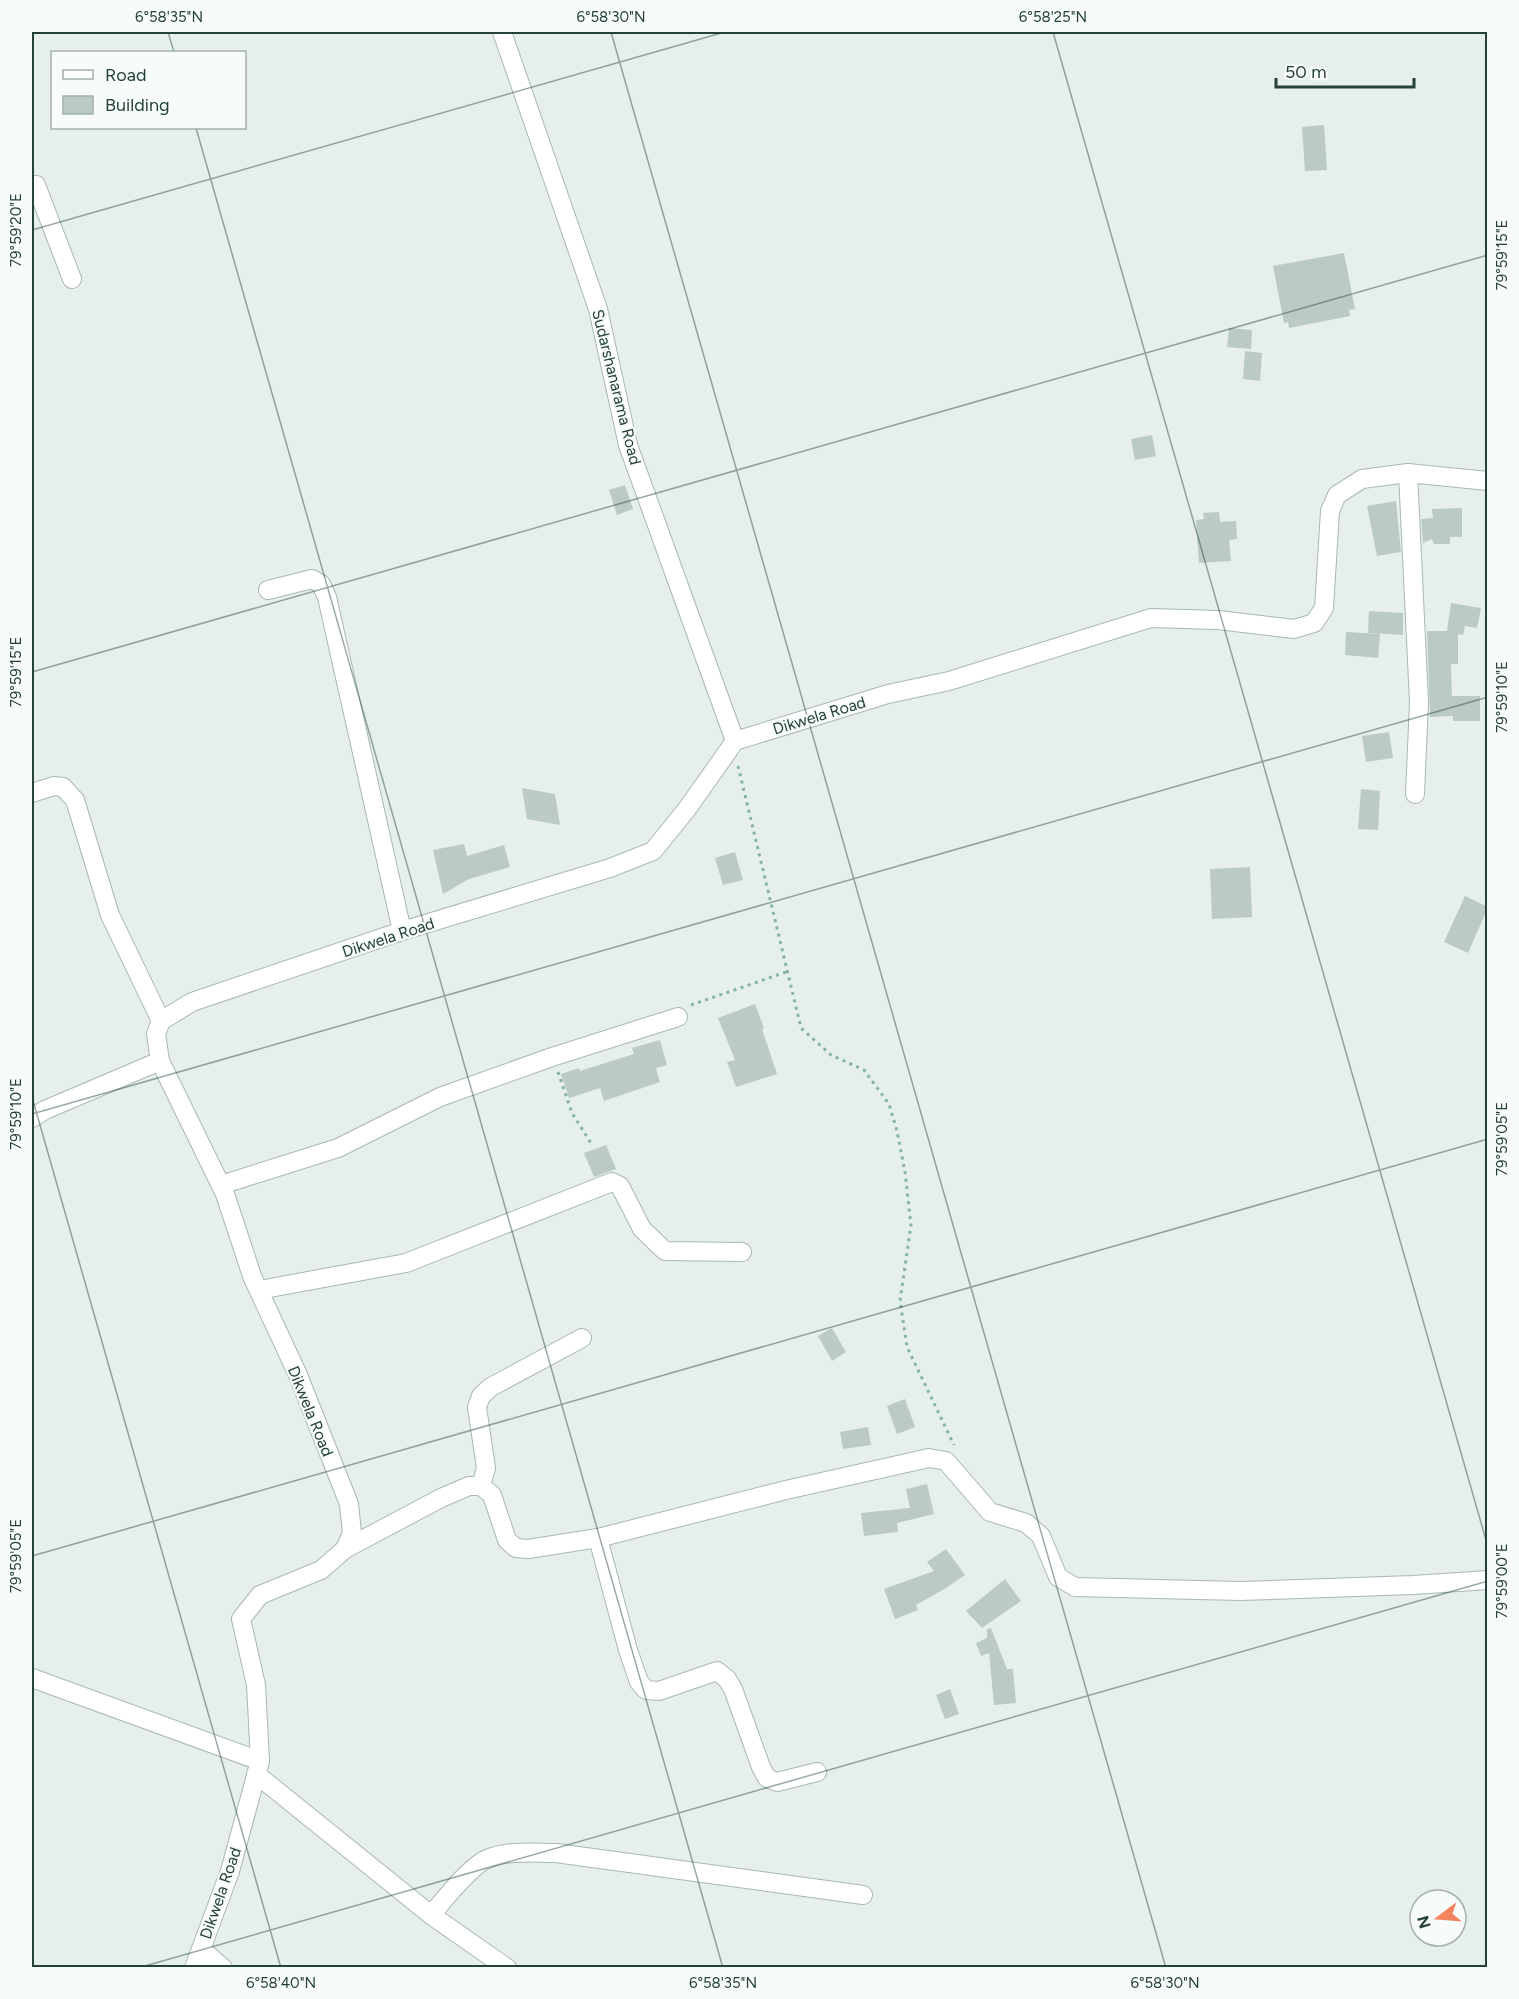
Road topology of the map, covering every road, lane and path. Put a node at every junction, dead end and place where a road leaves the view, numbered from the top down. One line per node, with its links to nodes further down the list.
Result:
1 (502, 32): 7 (street, Sudarshanarama Road)
2 (32, 185): 3 (street)
3 (72, 279)
4 (1408, 473): 5 (street, Dikwela Road); 7 (street, Dikwela Road); 9 (street)
5 (1488, 481)
6 (268, 590): 10 (street)
7 (735, 741): 10 (street, Dikwela Road); 11 (path)
8 (32, 793): 13 (street)
9 (1415, 794)
10 (402, 931): 13 (street, Dikwela Road)
11 (789, 971): 12 (path); 22 (path)
12 (678, 1017): 14 (street)
13 (160, 1021): 15 (street, Dikwela Road)
14 (552, 1057): 17 (path); 18 (street)
15 (160, 1061): 16 (street); 18 (street, Dikwela Road)
16 (32, 1118)
17 (592, 1145)
18 (221, 1185): 20 (street, Dikwela Road)
19 (742, 1252): 20 (street)
20 (259, 1290): 25 (street, Dikwela Road)
21 (582, 1338): 23 (street)
22 (959, 1452)
23 (481, 1486): 24 (street); 25 (street)
24 (598, 1538): 26 (street); 29 (street)
25 (345, 1549): 28 (street, Dikwela Road)
26 (1488, 1580)
27 (32, 1678): 28 (street)
28 (258, 1768): 31 (street); 32 (street, Dikwela Road)
29 (817, 1772)
30 (862, 1895): 31 (street)
31 (431, 1915): 35 (street)
32 (201, 1949): 33 (street, Dikwela Road); 34 (street)
33 (194, 1968)
34 (223, 1968)
35 (507, 1968)

